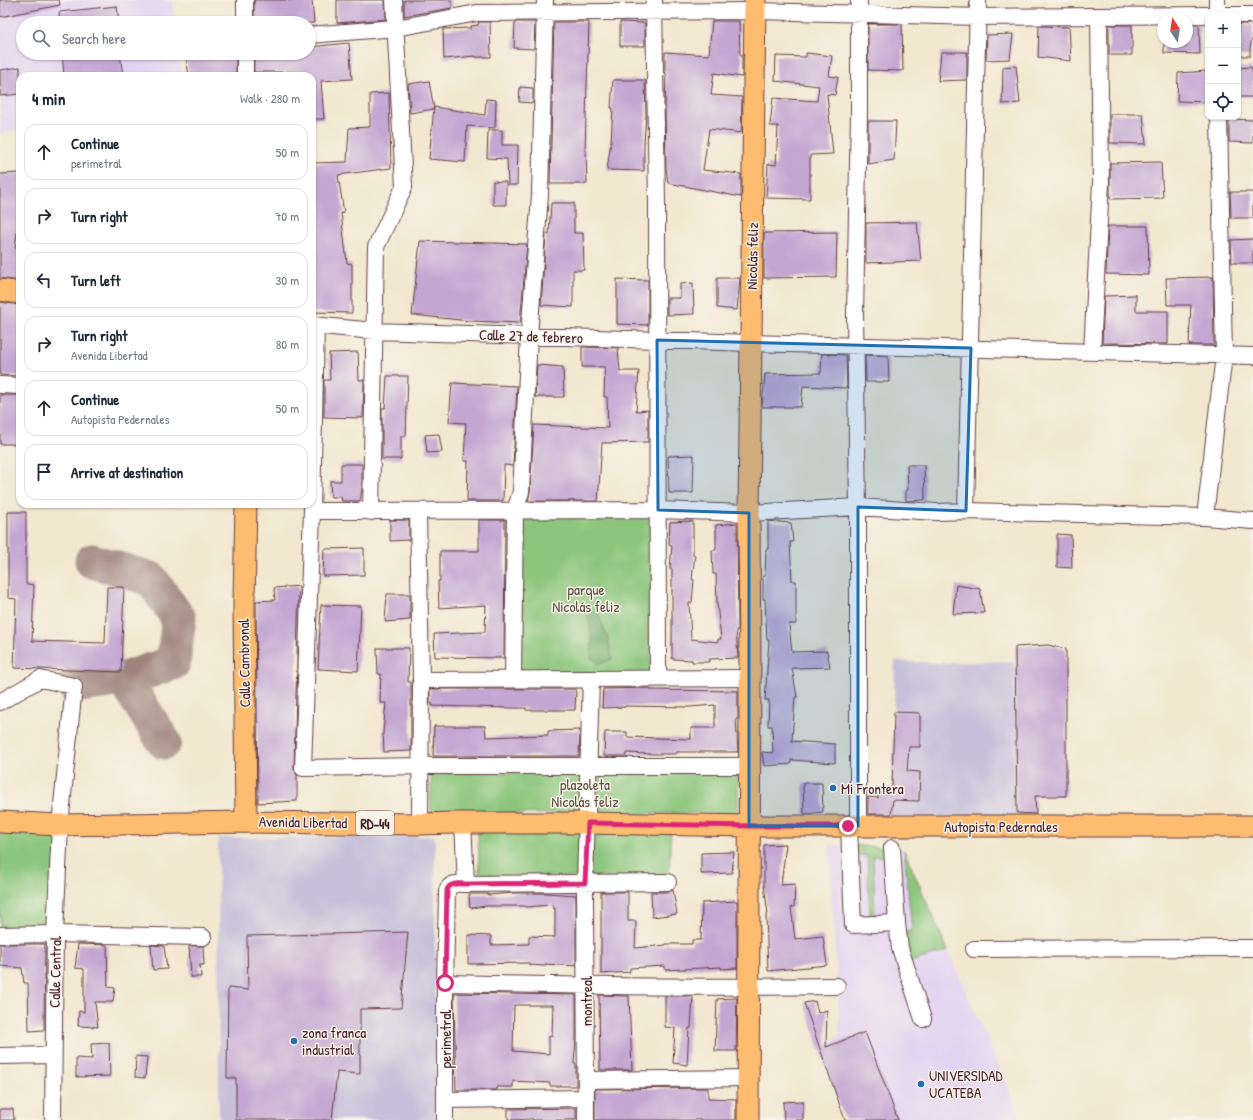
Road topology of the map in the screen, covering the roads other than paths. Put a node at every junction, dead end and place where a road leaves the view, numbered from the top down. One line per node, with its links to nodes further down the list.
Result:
1 (245, 0): 13 (street)
2 (394, 0): 16 (street)
3 (978, 0): 15 (street)
4 (1217, 0): 9 (street)
5 (545, 6): 6 (street); 16 (street); 25 (street)
6 (654, 6): 7 (street); 26 (street)
7 (755, 6): 8 (street); 27 (main road, Nicolás feliz)
8 (859, 7): 15 (street); 28 (street)
9 (1217, 12)
10 (1241, 14): 11 (street)
11 (1253, 14)
12 (1205, 15): 14 (street)
13 (244, 16)
14 (1099, 16): 15 (street); 30 (street)
15 (978, 17): 29 (street)
16 (396, 28): 17 (street); 24 (street)
17 (316, 34)
18 (244, 60): 19 (street)
19 (245, 72)
20 (1219, 120): 31 (street)
21 (0, 290): 22 (main road)
22 (16, 292)
23 (316, 325): 24 (street, Calle 27 de febrero)
24 (374, 331): 25 (street, Calle 27 de febrero); 43 (street)
25 (529, 336): 26 (street, Calle 27 de febrero); 41 (street)
26 (657, 340): 27 (street, Calle 27 de febrero); 38 (street)
27 (751, 343): 28 (street, Calle 27 de febrero); 44 (main road, Nicolás feliz)
28 (856, 346): 29 (street, Calle 27 de febrero); 35 (street)
29 (971, 348): 30 (street, Calle 27 de febrero); 42 (street)
30 (1092, 352): 31 (street, Calle 27 de febrero)
31 (1224, 355): 32 (street, Calle 27 de febrero); 45 (street)
32 (1253, 356)
33 (0, 385): 34 (street)
34 (16, 386)
35 (858, 507): 42 (street); 44 (street); 63 (street)
36 (246, 508): 57 (main road, Calle Cambronal)
37 (312, 508): 39 (street)
38 (658, 510): 41 (street); 44 (street); 47 (street)
39 (312, 511): 43 (street); 53 (street)
40 (418, 511): 41 (street); 43 (street); 51 (street)
41 (515, 511): 49 (street)
42 (966, 511): 45 (street)
43 (371, 512)
44 (749, 513): 48 (main road, Nicolás feliz)
45 (1205, 517): 46 (street)
46 (1253, 521)
47 (658, 678): 48 (street); 50 (street)
48 (750, 678): 55 (main road, Nicolás feliz)
49 (513, 679): 50 (street); 51 (street)
50 (591, 679): 54 (street, montreal)
51 (421, 680): 53 (street)
52 (0, 702): 61 (street, Calle Central)
53 (421, 766): 54 (street); 60 (street)
54 (589, 766): 55 (street); 59 (street, montreal)
55 (750, 766): 62 (main road, Nicolás feliz)
56 (0, 822): 61 (main road, Avenida Libertad / RD-44)
57 (246, 822): 60 (main road, Avenida Libertad / RD-44); 61 (main road, Avenida Libertad / RD-44)
58 (464, 823): 59 (main road, Avenida Libertad / RD-44); 60 (main road, Avenida Libertad / RD-44); 68 (street)
59 (588, 823): 62 (main road, Avenida Libertad / RD-44); 67 (street, montreal)
60 (420, 824)
61 (60, 825): 70 (street, Calle Central)
62 (749, 826): 63 (main road, Autopista Pedernales); 78 (main road, Nicolás feliz)
63 (853, 826): 64 (main road, Autopista Pedernales); 69 (street)
64 (1253, 826)
65 (892, 848): 69 (street)
66 (668, 882): 67 (street)
67 (585, 883): 68 (street); 77 (street, montreal)
68 (466, 884): 75 (street, perimetral)
69 (898, 923): 79 (street)
70 (55, 934): 71 (street); 72 (street); 80 (street, Calle Central)
71 (0, 935)
72 (204, 937)
73 (1253, 948): 74 (street)
74 (974, 949)
75 (445, 983): 77 (street); 85 (street, perimetral)
76 (837, 986): 78 (street)
77 (585, 987): 78 (street); 83 (street, montreal)
78 (748, 987): 82 (main road, Nicolás feliz)
79 (923, 1019)
80 (53, 1055): 81 (street); 86 (street, Calle Central)
81 (0, 1056)
82 (748, 1078): 83 (street); 89 (main road, Nicolás feliz)
83 (586, 1080): 84 (street, montreal)
84 (586, 1098): 85 (street); 88 (street, montreal)
85 (445, 1100): 87 (street, perimetral)
86 (53, 1120)
87 (445, 1120)
88 (586, 1120)
89 (748, 1120)

